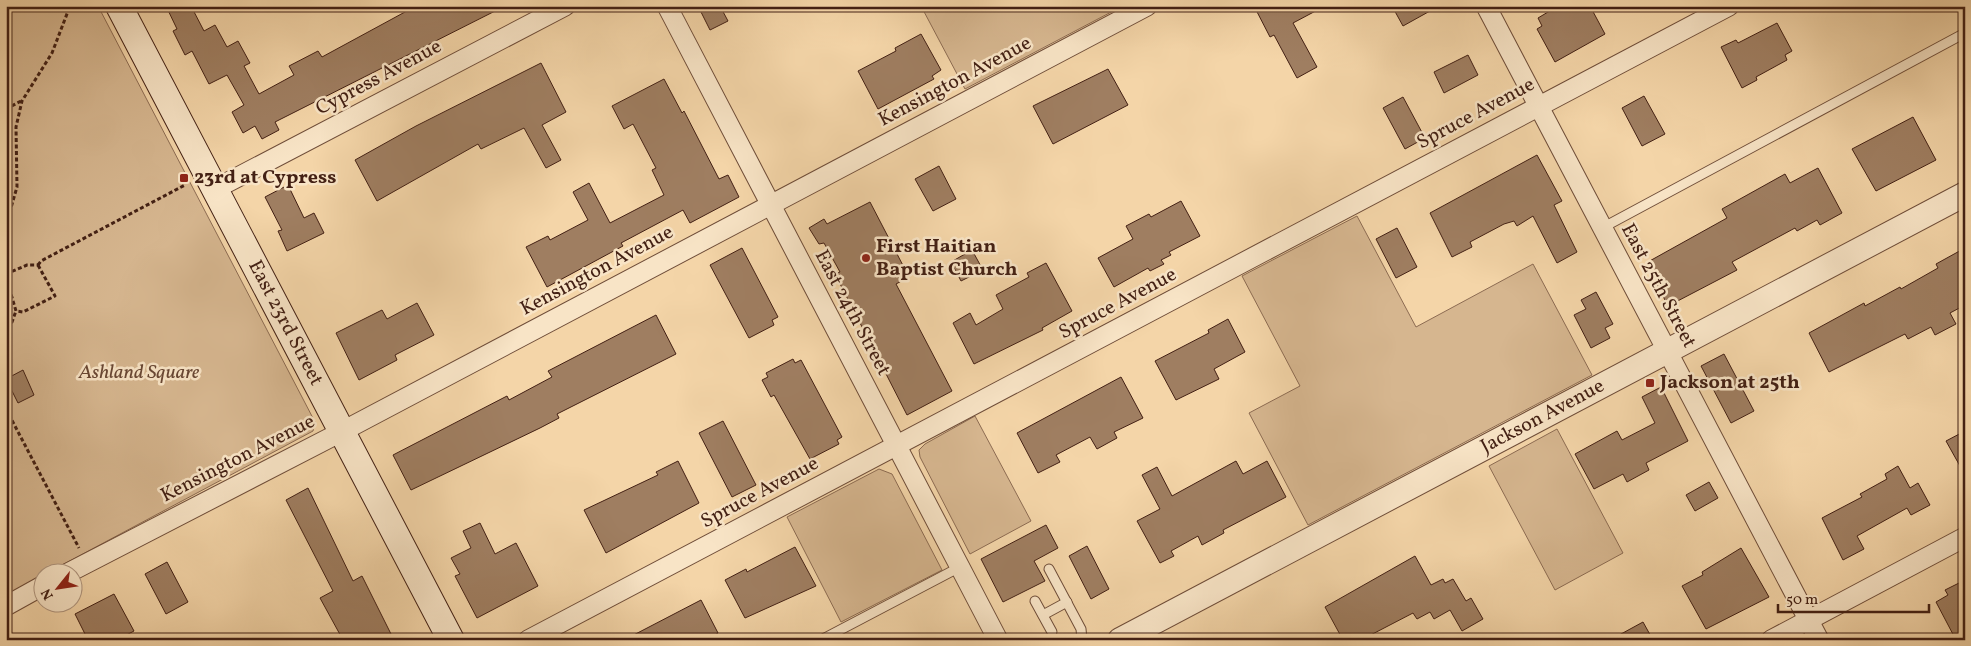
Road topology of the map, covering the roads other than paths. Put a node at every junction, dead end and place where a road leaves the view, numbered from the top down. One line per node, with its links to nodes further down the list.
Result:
1 (119, 6): 9 (main road, East 23rd Street)
2 (565, 6): 9 (street, Cypress Avenue)
3 (667, 6): 11 (street, East 24th Street)
4 (1147, 6): 11 (street, Kensington Avenue)
5 (1486, 6): 8 (street, East 25th Street)
6 (1729, 6): 8 (street, Spruce Avenue)
7 (1965, 33): 12 (lane)
8 (1538, 107): 12 (street, East 25th Street); 15 (street, Spruce Avenue)
9 (215, 189): 14 (main road, East 23rd Street)
10 (1965, 194): 13 (street, Jackson Avenue)
11 (771, 205): 14 (street, Kensington Avenue); 15 (street, East 24th Street)
12 (1602, 228): 13 (street, East 25th Street)
13 (1667, 352): 25 (street, East 25th Street); 32 (street, Jackson Avenue)
14 (341, 432): 17 (street, Kensington Avenue); 27 (main road, East 23rd Street)
15 (897, 446): 18 (street, East 24th Street); 28 (street, Spruce Avenue)
16 (1965, 537): 25 (street)
17 (82, 566)
18 (960, 567): 29 (lane); 30 (street, East 24th Street)
19 (1050, 569): 22 (lane)
20 (32, 592): 23 (street)
21 (1035, 601): 24 (lane)
22 (1067, 602): 24 (lane); 31 (lane)
23 (6, 606)
24 (1043, 615): 26 (lane)
25 (1808, 620): 33 (street); 34 (street, East 25th Street)
26 (1052, 632)
27 (451, 640)
28 (528, 640)
29 (821, 640)
30 (998, 640)
31 (1082, 640)
32 (1120, 640)
33 (1771, 640)
34 (1819, 640)

